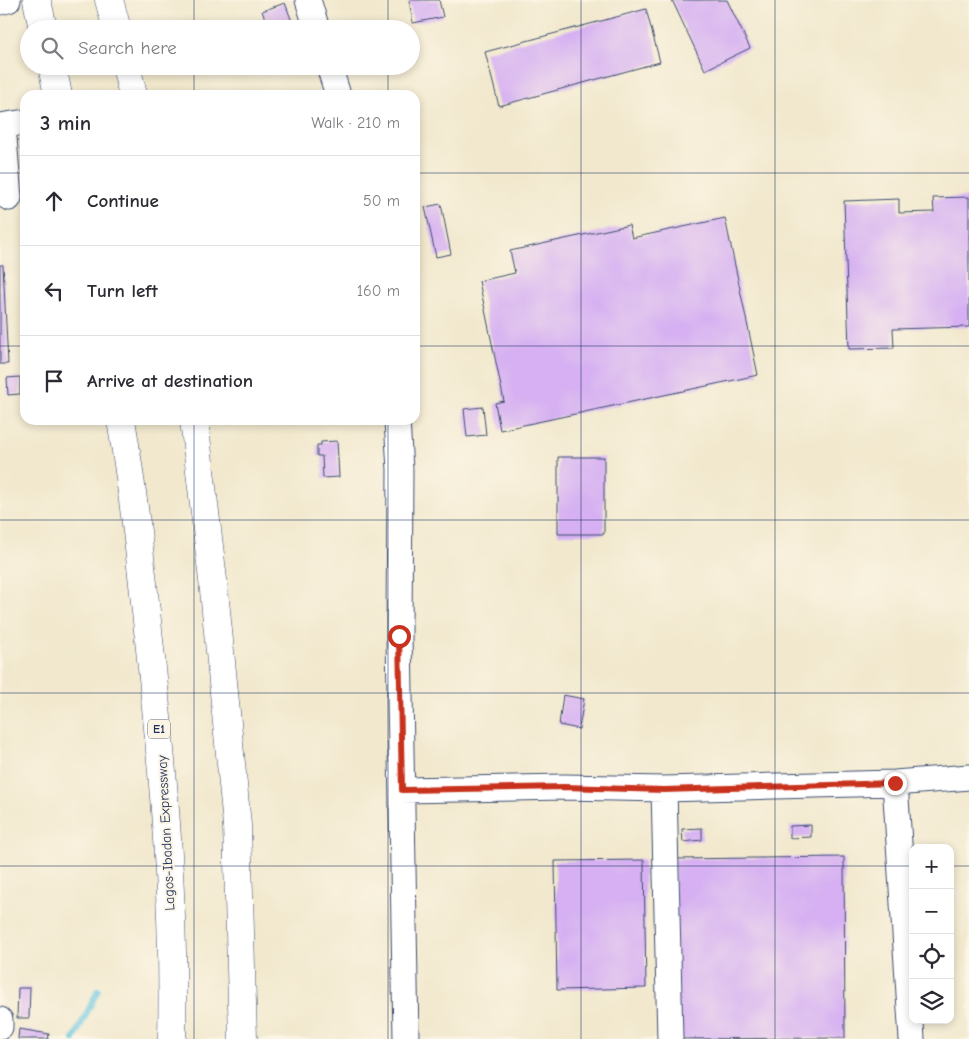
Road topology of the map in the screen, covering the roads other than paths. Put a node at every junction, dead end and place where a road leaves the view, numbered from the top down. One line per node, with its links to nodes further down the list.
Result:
1 (8, 0): 5 (street)
2 (37, 0): 6 (highway)
3 (109, 0): 7 (highway)
4 (308, 0): 8 (street)
5 (0, 2)
6 (42, 20)
7 (115, 20)
8 (314, 20)
9 (54, 75): 12 (highway)
10 (128, 75): 13 (highway)
11 (332, 75): 14 (street)
12 (57, 90)
13 (132, 90)
14 (336, 90)
15 (9, 125): 16 (street)
16 (11, 198)
17 (122, 425): 26 (highway, Lagos-Ibadan Expressway / E1)
18 (195, 425): 27 (highway)
19 (397, 425): 22 (street)
20 (969, 777): 21 (street)
21 (895, 783): 23 (street); 30 (street)
22 (402, 790): 23 (street); 28 (street)
23 (664, 790): 29 (street)
24 (0, 1020): 25 (street)
25 (0, 1027)
26 (172, 1039)
27 (243, 1039)
28 (406, 1039)
29 (670, 1039)
30 (912, 1039)

